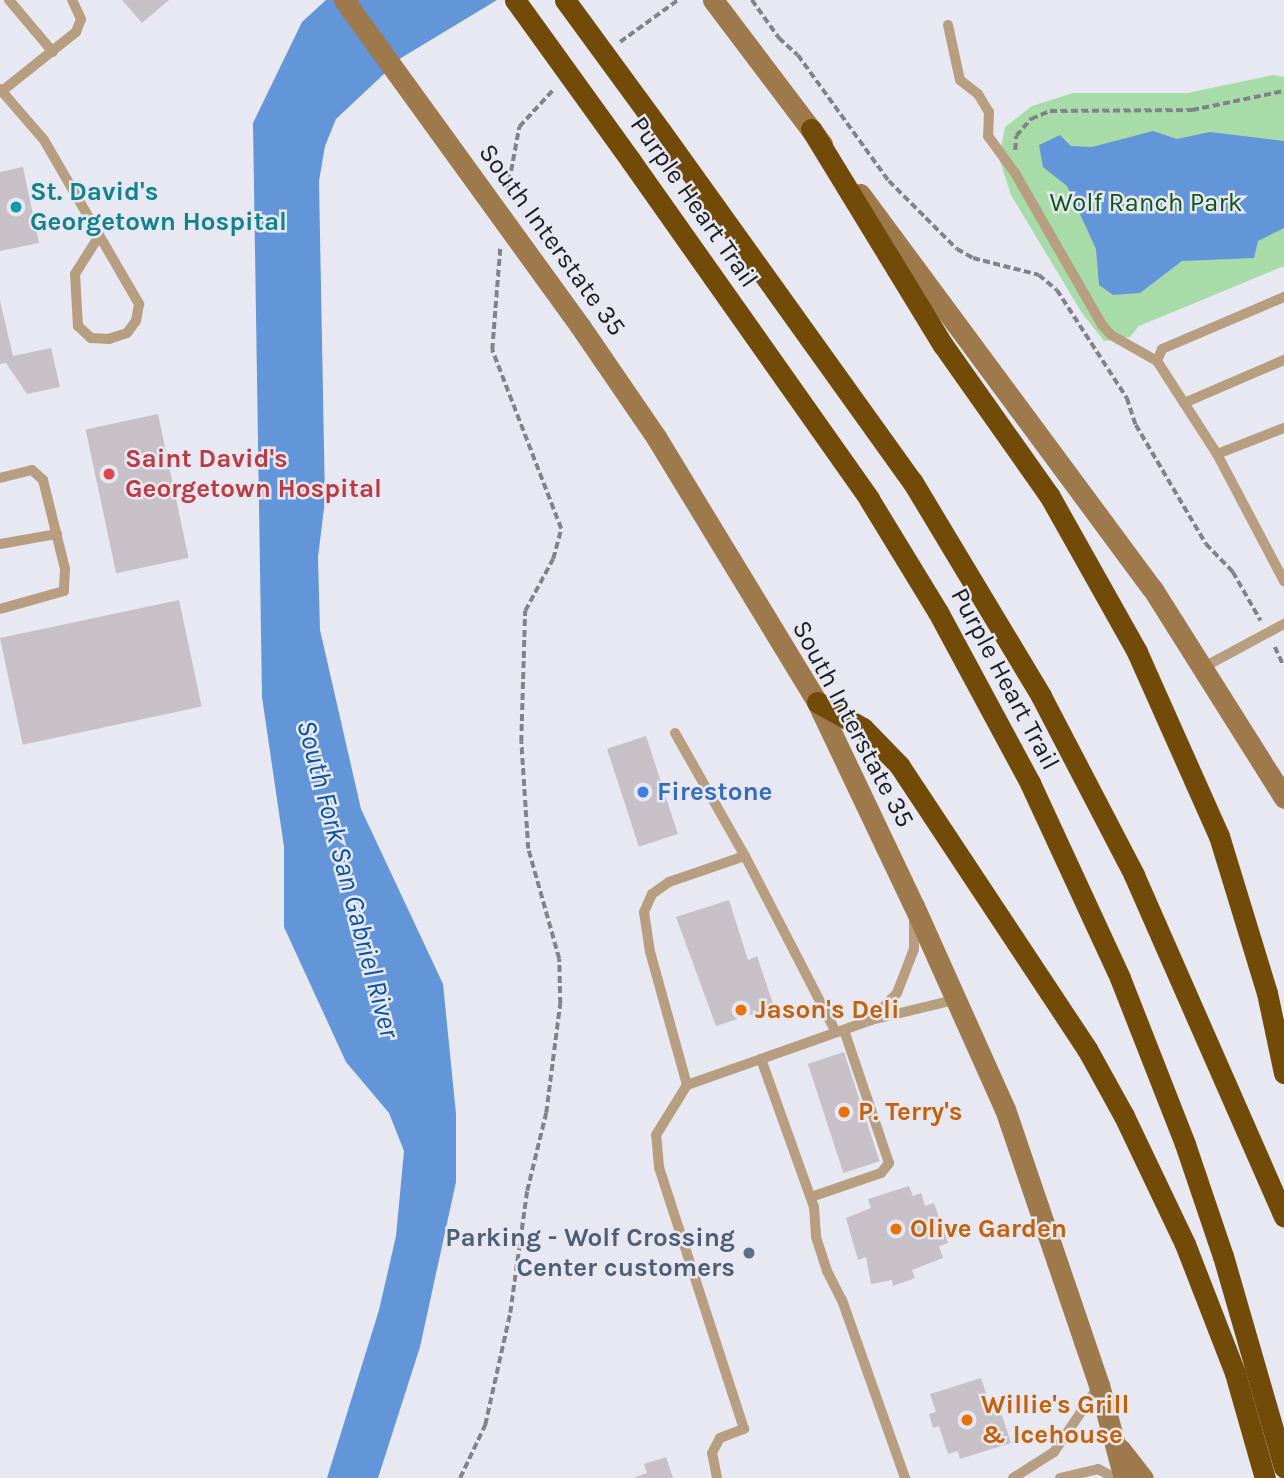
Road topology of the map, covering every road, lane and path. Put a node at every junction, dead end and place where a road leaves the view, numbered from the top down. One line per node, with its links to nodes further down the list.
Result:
1 (9, 0): 11 (lane)
2 (72, 0): 11 (lane)
3 (344, 0): 36 (main road, South Interstate 35, bridge)
4 (515, 0): 51 (highway, Purple Heart Trail, bridge)
5 (565, 0): 48 (highway, Purple Heart Trail, bridge)
6 (678, 0): 10 (path)
7 (713, 0): 15 (main road)
8 (752, 0): 31 (path)
9 (948, 25): 16 (lane)
10 (615, 45)
11 (52, 52): 13 (lane)
12 (563, 83): 17 (path)
13 (1, 90): 18 (lane)
14 (1284, 91): 16 (path)
15 (811, 129): 35 (main road); 45 (highway)
16 (1015, 173): 22 (lane)
17 (505, 205)
18 (99, 236): 18 (lane)
19 (500, 245): 52 (path)
20 (1284, 297): 22 (lane)
21 (1284, 360): 23 (lane)
22 (1157, 361): 23 (lane)
23 (1184, 403): 25 (lane)
24 (1284, 428): 25 (lane)
25 (1217, 454): 29 (lane)
26 (0, 478): 27 (lane)
27 (57, 534): 28 (lane); 30 (lane)
28 (0, 544)
29 (1284, 581)
30 (0, 609)
31 (1261, 621)
32 (1284, 624): 35 (lane)
33 (1275, 647): 34 (path)
34 (1284, 666)
35 (1204, 667): 38 (main road)
36 (817, 702): 40 (main road, South Interstate 35); 60 (highway)
37 (675, 733): 39 (lane)
38 (1284, 798)
39 (746, 856): 43 (lane); 46 (lane)
40 (914, 906): 41 (main road, South Interstate 35); 42 (lane)
41 (958, 999): 42 (lane); 49 (main road, South Interstate 35)
42 (871, 1020): 43 (lane)
43 (840, 1031): 44 (lane); 47 (lane)
44 (761, 1059): 46 (lane); 47 (lane)
45 (1284, 1073)
46 (687, 1085): 53 (lane)
47 (811, 1198): 54 (lane)
48 (1284, 1216)
49 (1099, 1385): 50 (main road, South Interstate 35); 55 (lane)
50 (1117, 1445): 58 (main road, South Interstate 35); 59 (main road)
51 (1284, 1467)
52 (460, 1478)
53 (717, 1478)
54 (905, 1478)
55 (1013, 1478)
56 (1059, 1478): 57 (lane)
57 (1115, 1478)
58 (1124, 1478)
59 (1143, 1478)
60 (1265, 1478)

